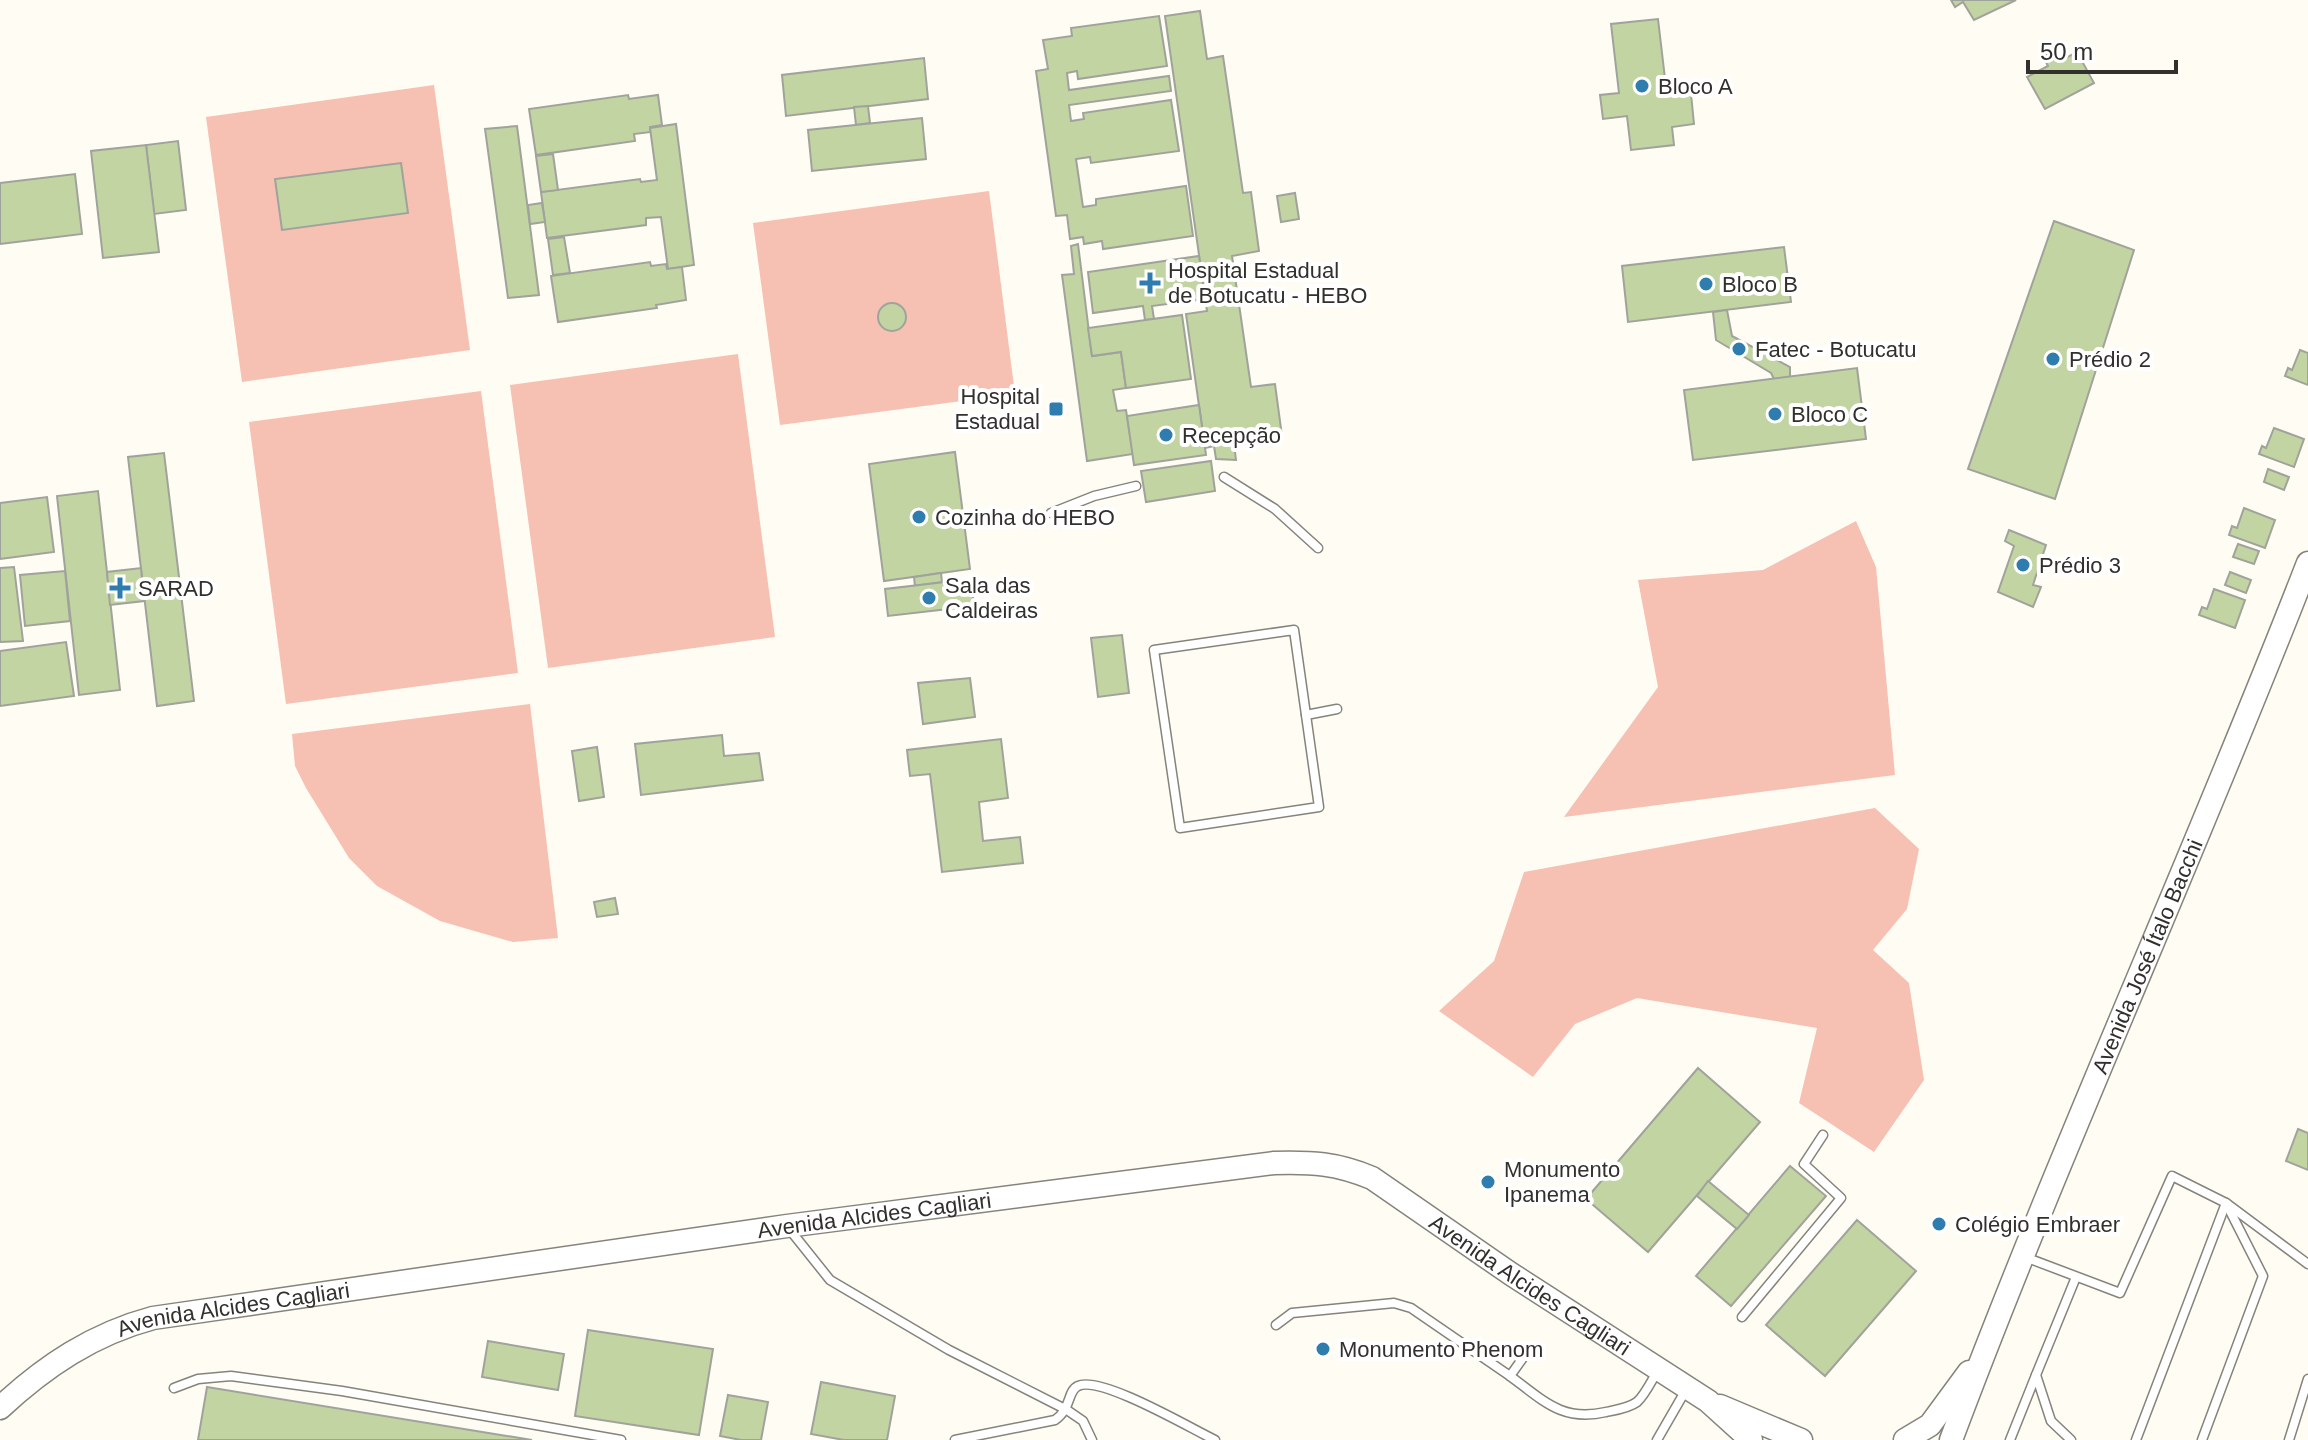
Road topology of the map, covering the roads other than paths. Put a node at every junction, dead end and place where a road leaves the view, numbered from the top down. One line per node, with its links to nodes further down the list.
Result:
1 (1224, 477): 4 (lane)
2 (1136, 486): 3 (lane)
3 (1051, 513)
4 (1318, 548)
5 (2308, 563): 11 (main road, Avenida José Ítalo Bacchi)
6 (1337, 709): 7 (lane)
7 (1306, 715): 7 (lane)
8 (1823, 1135): 14 (lane)
9 (2226, 1203): 12 (lane); 13 (lane); 38 (lane); 39 (lane)
10 (787, 1226): 18 (main road, Avenida Alcides Cagliari); 25 (main road, Avenida Alcides Cagliari); 26 (lane)
11 (2022, 1256): 13 (lane); 16 (main road, Avenida José Ítalo Bacchi)
12 (2308, 1264)
13 (2076, 1277): 19 (lane)
14 (1742, 1317)
15 (1276, 1325): 20 (lane)
16 (1986, 1348): 34 (main road, Avenida José Ítalo Bacchi); 35 (main road, Avenida José Ítalo Bacchi)
17 (1525, 1355): 20 (lane)
18 (1659, 1369): 20 (lane); 22 (main road, Avenida Alcides Cagliari)
19 (2036, 1375): 36 (lane); 37 (lane)
20 (1510, 1376)
21 (2308, 1379): 40 (lane)
22 (1688, 1387): 24 (main road, Avenida Alcides Cagliari); 31 (lane)
23 (174, 1388): 27 (lane)
24 (1708, 1401): 32 (main road, Avenida Alcides Cagliari); 33 (main road, Avenida Alcides Cagliari)
25 (0, 1408)
26 (1067, 1410): 28 (lane); 29 (lane); 30 (lane)
27 (621, 1440)
28 (955, 1440)
29 (1092, 1440)
30 (1215, 1440)
31 (1657, 1440)
32 (1751, 1440)
33 (1801, 1440)
34 (1905, 1440)
35 (1951, 1440)
36 (2010, 1440)
37 (2071, 1440)
38 (2136, 1440)
39 (2202, 1440)
40 (2289, 1440)

